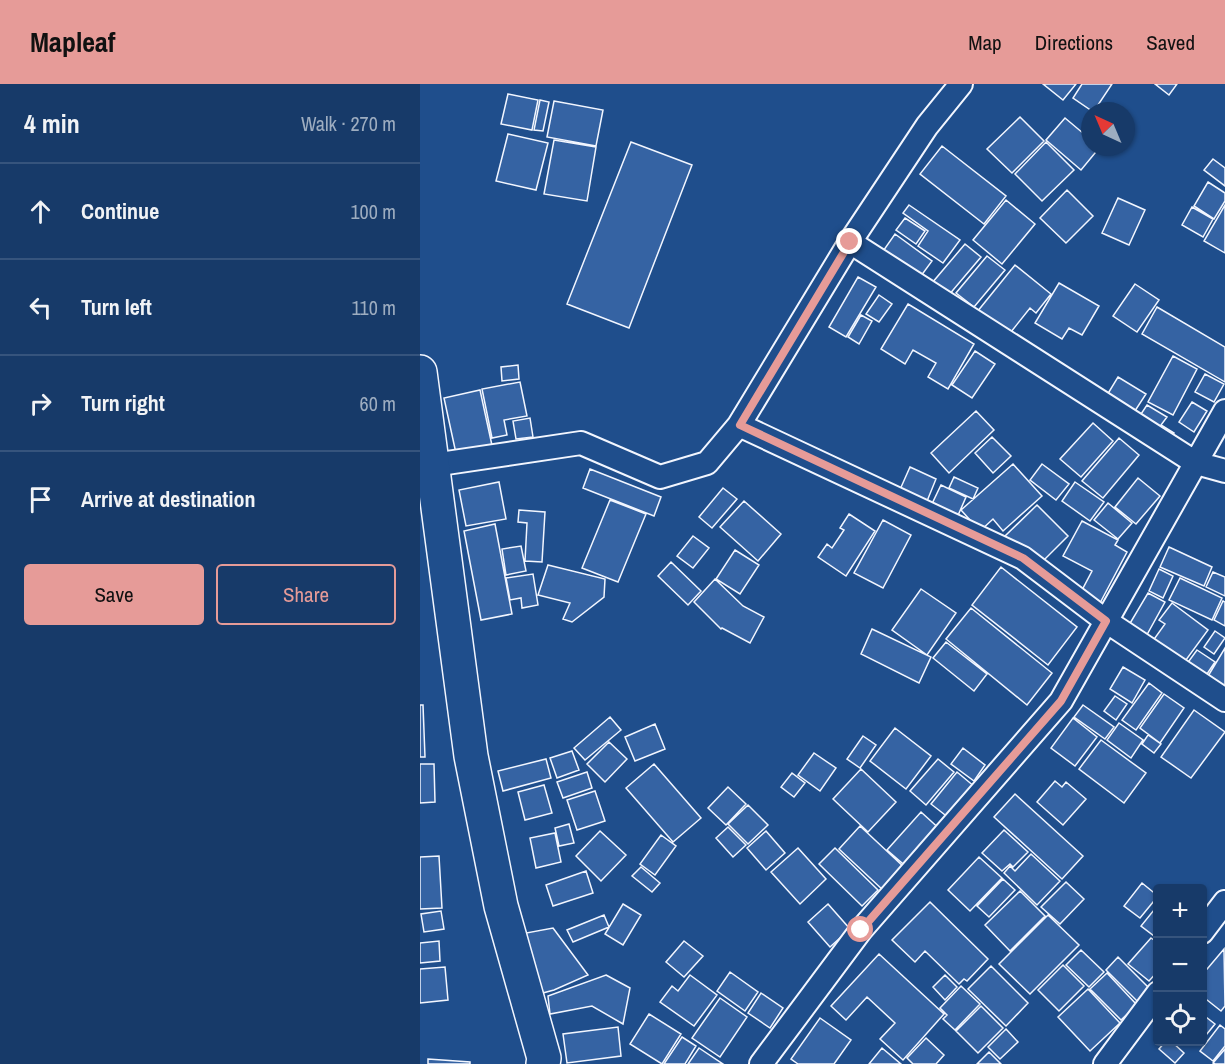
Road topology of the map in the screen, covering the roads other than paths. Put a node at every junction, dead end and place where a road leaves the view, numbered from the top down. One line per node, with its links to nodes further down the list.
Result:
1 (961, 84): 2 (street)
2 (850, 242): 5 (street); 6 (street)
3 (420, 372): 7 (highway)
4 (1225, 411): 6 (street)
5 (740, 425): 7 (street); 9 (street)
6 (1196, 463): 8 (street); 9 (street)
7 (432, 465): 14 (highway)
8 (1225, 471)
9 (1106, 621): 10 (street); 15 (street)
10 (1225, 700)
11 (1225, 902): 12 (street)
12 (1207, 927)
13 (1153, 1000): 16 (street)
14 (543, 1064)
15 (761, 1064)
16 (1105, 1064)

